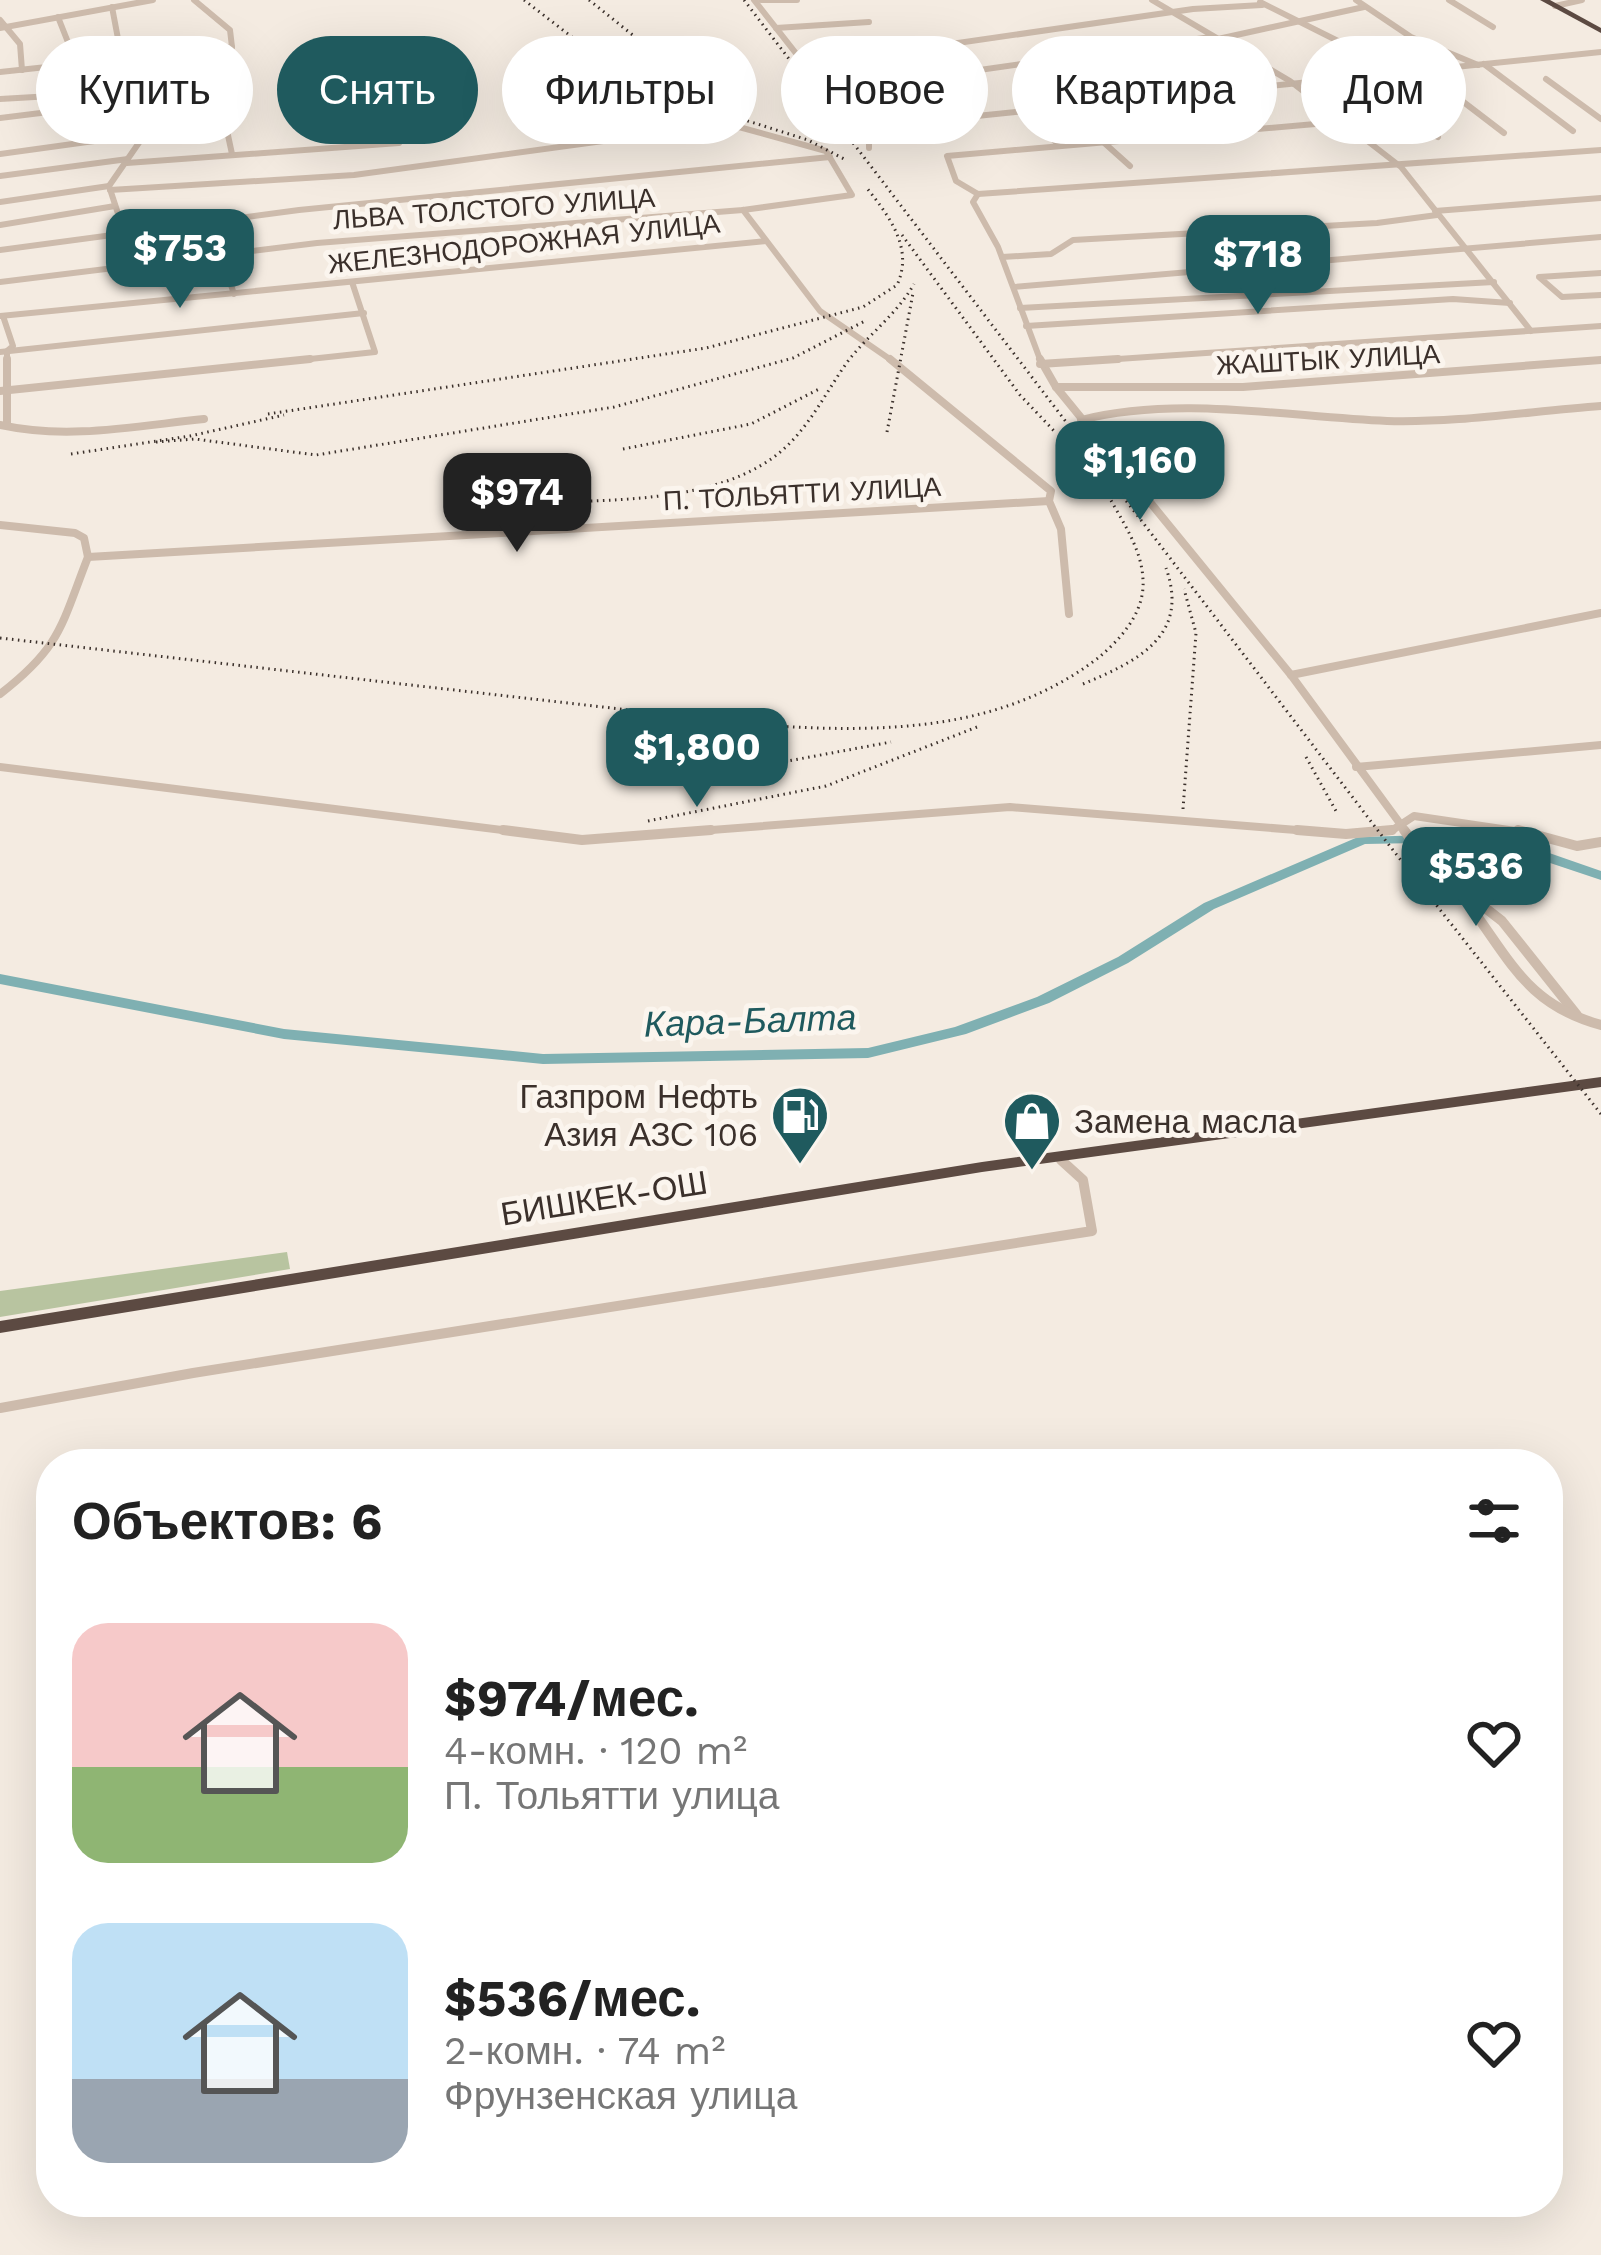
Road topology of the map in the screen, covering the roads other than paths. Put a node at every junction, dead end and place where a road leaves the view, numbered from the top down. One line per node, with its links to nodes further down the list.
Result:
1 (58, 0): 16 (street)
2 (153, 0): 12 (street)
3 (194, 0): 25 (street)
4 (757, 0): 5 (street); 21 (street)
5 (797, 0)
6 (1152, 0): 15 (street)
7 (1356, 0): 14 (street)
8 (1449, 0): 20 (street)
9 (1544, 0): 13 (highway)
10 (1582, 0): 13 (street)
11 (1260, 2): 15 (street); 17 (street)
12 (115, 4): 16 (street); 24 (street)
13 (1555, 6): 22 (highway)
14 (1364, 7): 17 (street); 32 (street)
15 (1174, 12): 27 (street); 30 (street)
16 (62, 16): 19 (street); 23 (street)
17 (1294, 20): 28 (street); 29 (street)
18 (869, 22): 21 (street)
19 (2, 25): 34 (street)
20 (1493, 27)
21 (776, 28): 26 (street)
22 (1601, 31)
23 (68, 36)
24 (121, 36)
25 (230, 36)
26 (782, 36)
27 (1213, 36)
28 (1225, 36)
29 (1327, 36)
30 (988, 39)
31 (1601, 52): 32 (street)
32 (1481, 64): 33 (street); 50 (street)
33 (1466, 66)
34 (22, 70): 35 (street); 36 (street)
35 (36, 71)
36 (0, 72)
37 (1277, 74): 40 (street)
38 (1546, 79): 49 (street)
39 (1301, 81): 40 (street)
40 (1290, 82): 41 (street); 43 (street)
41 (1277, 83)
42 (36, 90): 44 (street)
43 (1301, 91)
44 (0, 96): 45 (street)
45 (36, 96)
46 (1466, 104): 51 (street)
47 (36, 114): 48 (street)
48 (0, 118)
49 (1601, 118)
50 (1573, 130)
51 (1504, 133)
52 (74, 144): 62 (street)
53 (140, 144): 65 (street)
54 (230, 144): 63 (street)
55 (384, 144): 63 (street)
56 (869, 144): 60 (street)
57 (1042, 144): 70 (street)
58 (1105, 144): 66 (street)
59 (1369, 144): 67 (street)
60 (869, 148)
61 (1601, 150): 67 (street)
62 (0, 154)
63 (232, 154): 65 (street)
64 (830, 157): 69 (street); 74 (street, ЛЬВА ТОЛСТОГО УЛИЦА); 77 (street)
65 (128, 161): 68 (street); 69 (street)
66 (1130, 166)
67 (1401, 167): 70 (street); 75 (street)
68 (0, 176)
69 (109, 188): 72 (street); 73 (street)
70 (978, 194): 83 (street)
71 (1601, 198): 75 (street)
72 (0, 202)
73 (115, 206): 76 (street); 77 (street)
74 (743, 211): 79 (street); 82 (street, ЛЬВА ТОЛСТОГО УЛИЦА)
75 (1436, 213): 80 (street); 83 (street)
76 (0, 225)
77 (124, 232): 81 (street); 84 (street)
78 (1601, 237): 80 (street)
79 (766, 241): 87 (street, ЖЕЛЕЗНОДОРОЖНАЯ УЛИЦА); 108 (street)
80 (1460, 246): 88 (street); 89 (street)
81 (0, 250)
82 (193, 257): 84 (street, ЛЬВА ТОЛСТОГО УЛИЦА); 90 (street)
83 (1002, 257): 89 (street)
84 (166, 259): 86 (street, ЛЬВА ТОЛСТОГО УЛИЦА)
85 (1601, 273): 91 (street)
86 (0, 281)
87 (352, 282): 90 (street, ЖЕЛЕЗНОДОРОЖНАЯ УЛИЦА); 94 (street)
88 (1494, 282): 92 (street); 93 (street)
89 (1014, 286): 93 (street)
90 (234, 293): 95 (street, ЖЕЛЕЗНОДОРОЖНАЯ УЛИЦА)
91 (1601, 295)
92 (1510, 303): 96 (street); 98 (street)
93 (1020, 308): 96 (street)
94 (364, 313): 99 (street); 103 (street)
95 (1, 316): 99 (street)
96 (1026, 326): 101 (street)
97 (1601, 326): 98 (street)
98 (1532, 332): 101 (street)
99 (3, 351): 103 (street)
100 (1601, 360): 102 (street, ЖАШТЫК УЛИЦА)
101 (1040, 364): 102 (street)
102 (1056, 387): 106 (street)
103 (4, 391): 107 (street)
104 (1601, 406): 106 (street)
105 (204, 419): 107 (street)
106 (1081, 420): 113 (street)
107 (3, 424)
108 (1049, 502): 110 (street, П. ТОЛЬЯТТИ УЛИЦА); 112 (street)
109 (0, 525): 110 (street)
110 (88, 556): 114 (street)
111 (1601, 613): 113 (street)
112 (1069, 614)
113 (1291, 675): 117 (street)
114 (0, 694)
115 (1601, 745): 117 (street)
116 (0, 767): 118 (street)
117 (1356, 767): 118 (street)
118 (1404, 824): 119 (street); 120 (street)
119 (1601, 842)
120 (1470, 896): 121 (street); 121 (street)
121 (1577, 1016): 122 (street)
122 (1601, 1025)
123 (1601, 1072): 125 (highway, БИШКЕК-ОШ)
124 (1601, 1082): 125 (highway, БИШКЕК-ОШ)
125 (1362, 1114): 126 (highway, БИШКЕК-ОШ)
126 (1061, 1160): 127 (highway, БИШКЕК-ОШ); 128 (street)
127 (0, 1327)
128 (0, 1408)

